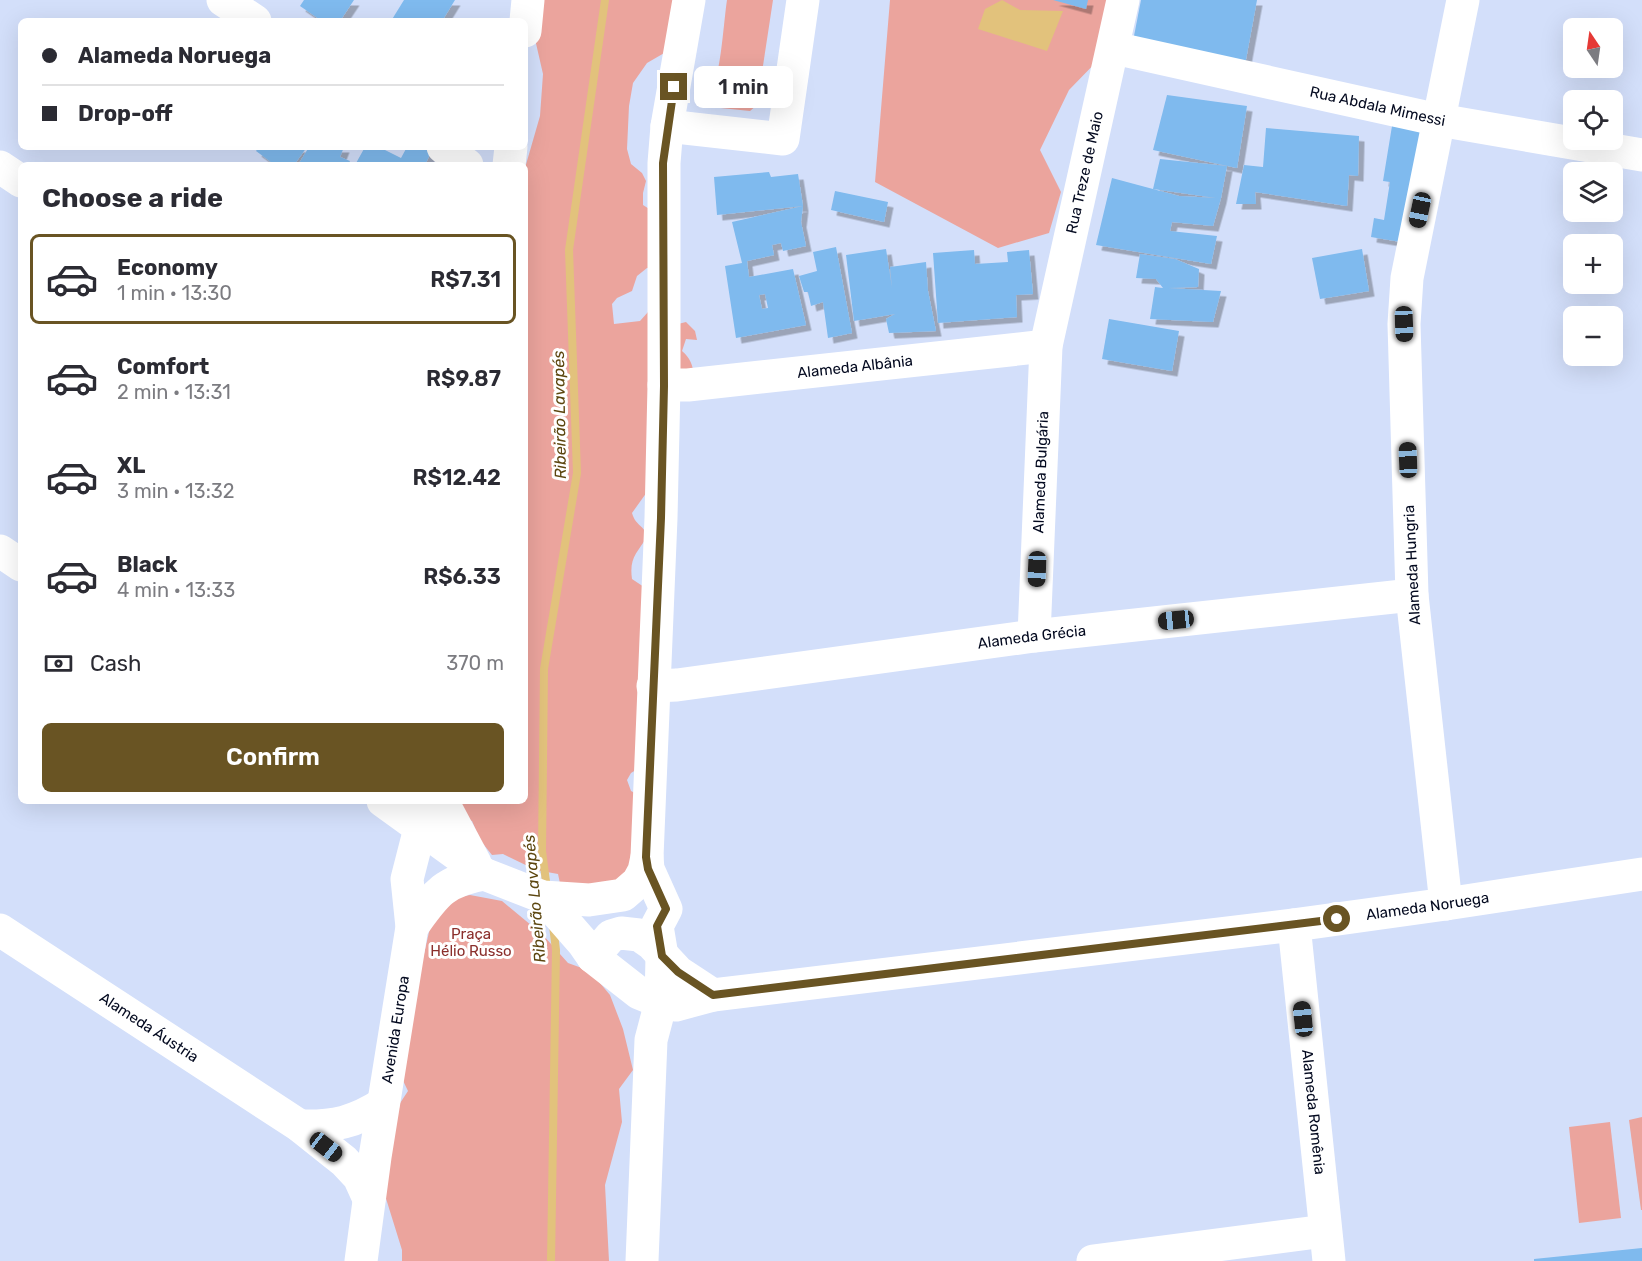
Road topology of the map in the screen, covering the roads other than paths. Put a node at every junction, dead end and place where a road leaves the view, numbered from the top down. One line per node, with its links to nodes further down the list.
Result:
1 (223, 0): 7 (street)
2 (528, 0): 8 (street)
3 (689, 0): 11 (street)
4 (803, 0): 11 (street)
5 (1124, 0): 9 (street, Rua Treze de Maio)
6 (1463, 0): 10 (street, Alameda Hungria)
7 (250, 18)
8 (526, 18)
9 (1114, 48): 10 (street, Rua Abdala Mimessi); 17 (street, Rua Treze de Maio)
10 (1439, 120): 13 (street, Rua Abdala Mimessi); 21 (street, Alameda Hungria)
11 (667, 126): 18 (street)
12 (447, 150): 14 (street)
13 (1642, 155)
14 (463, 162)
15 (0, 167): 16 (street)
16 (18, 179)
17 (1046, 346): 18 (street, Alameda Albânia); 22 (street, Alameda Bulgária)
18 (664, 386): 23 (street)
19 (0, 551): 20 (street)
20 (18, 563)
21 (1412, 595): 22 (street, Alameda Grécia); 31 (street, Alameda Hungria)
22 (1034, 636): 23 (street, Alameda Grécia)
23 (653, 686): 27 (street)
24 (392, 804): 26 (street)
25 (444, 804): 28 (street)
26 (424, 814): 28 (street); 33 (street, Avenida Europa)
27 (646, 857): 30 (street); 35 (street)
28 (484, 874): 30 (street); 33 (street)
29 (1642, 874): 31 (street, Alameda Noruega)
30 (554, 904): 36 (street)
31 (1446, 904): 32 (street, Alameda Noruega)
32 (1294, 925): 37 (street, Alameda Noruega); 42 (street, Alameda Romênia)
33 (411, 927): 39 (street, Avenida Europa)
34 (0, 930): 40 (street, Alameda Áustria)
35 (662, 956): 36 (street); 37 (street); 38 (street)
36 (593, 957): 38 (street)
37 (713, 995): 38 (street, Alameda Noruega)
38 (650, 997): 44 (street)
39 (383, 1104): 40 (street); 41 (street, Avenida Europa)
40 (300, 1126): 41 (street, Alameda Áustria)
41 (369, 1199): 43 (street, Avenida Europa)
42 (1327, 1246): 45 (street)
43 (361, 1261)
44 (642, 1261)
45 (1093, 1261)

